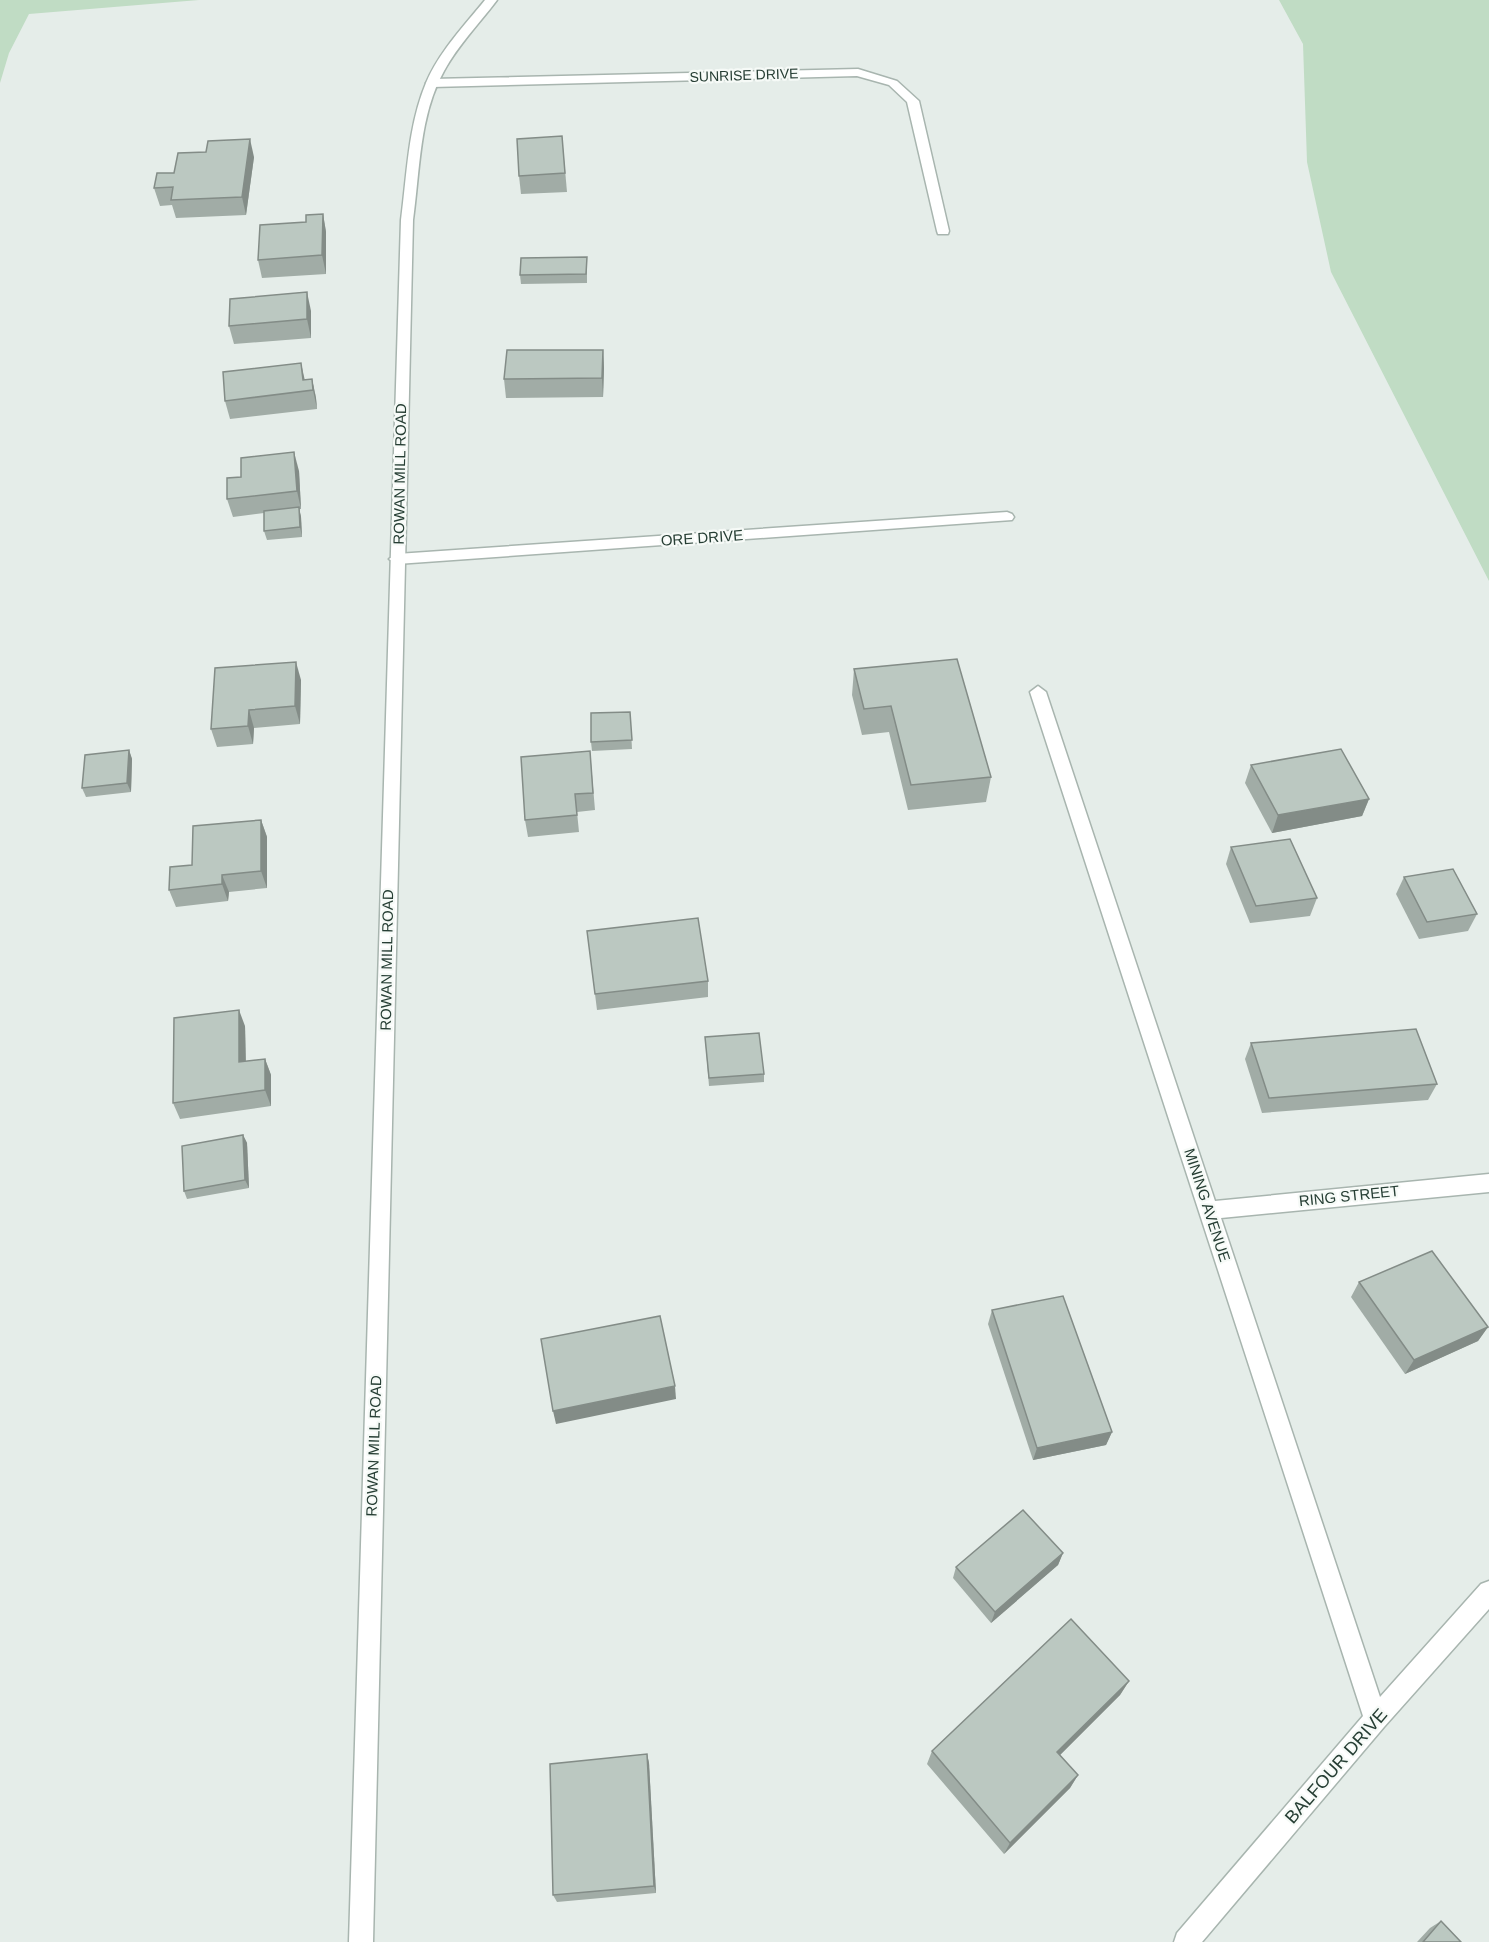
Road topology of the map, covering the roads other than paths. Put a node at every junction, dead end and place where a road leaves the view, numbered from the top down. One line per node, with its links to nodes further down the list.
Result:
1 (491, 0): 2 (street, ROWAN MILL ROAD)
2 (432, 83): 3 (street, SUNRISE DRIVE); 5 (street, ROWAN MILL ROAD)
3 (943, 231)
4 (1007, 517): 5 (street, ORE DRIVE)
5 (398, 559): 11 (street, ROWAN MILL ROAD)
6 (1038, 692): 8 (street, MINING AVENUE)
7 (1489, 1183): 8 (street, RING STREET)
8 (1209, 1210): 10 (street, MINING AVENUE)
9 (1489, 1592): 10 (street, BALFOUR DRIVE)
10 (1376, 1719): 12 (street, BALFOUR DRIVE)
11 (361, 1942)
12 (1186, 1942)

